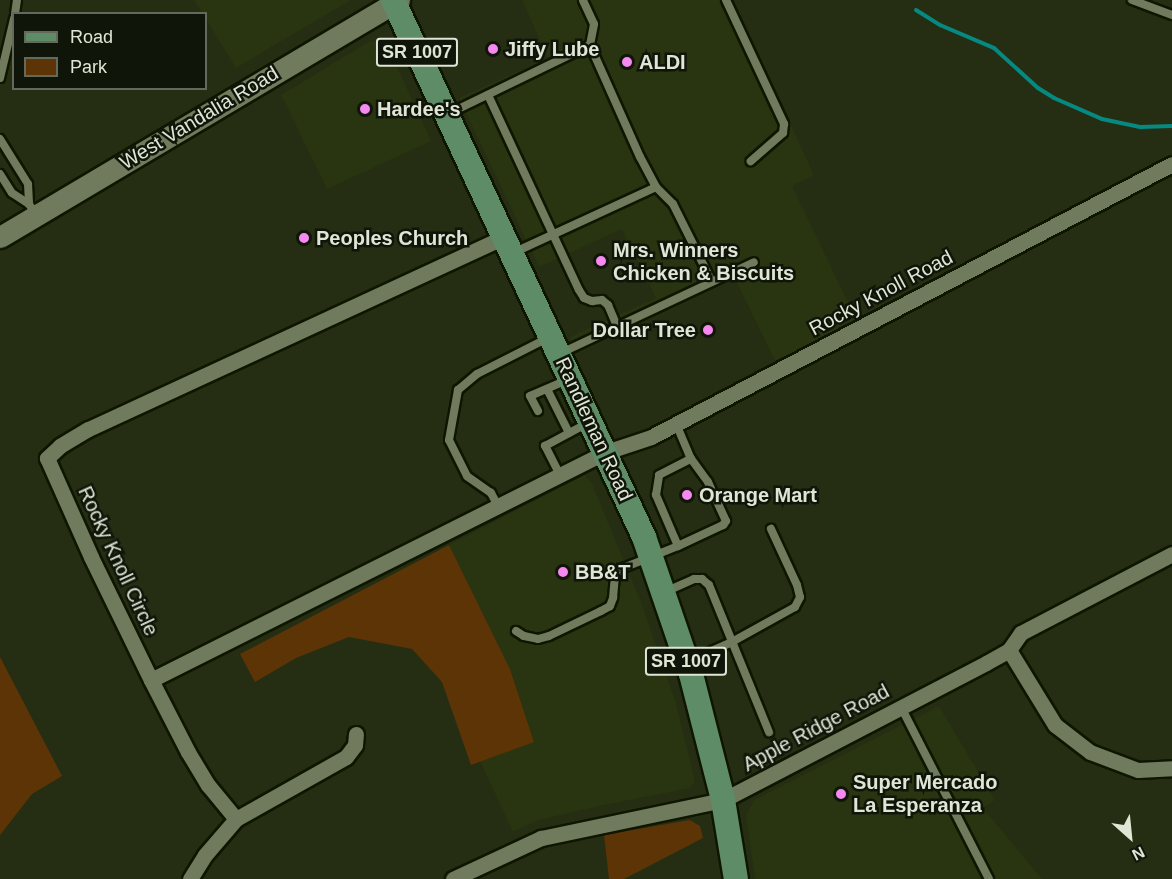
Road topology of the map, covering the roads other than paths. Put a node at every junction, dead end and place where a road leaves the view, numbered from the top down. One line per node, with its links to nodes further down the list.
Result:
1 (583, 0): 7 (lane)
2 (726, 0): 12 (lane)
3 (1132, 0): 5 (lane)
4 (395, 1): 10 (main road, Randleman Road / SR 1007); 16 (main road, West Vandalia Road)
5 (1172, 15)
6 (12, 27): 8 (lane)
7 (590, 45): 9 (lane); 15 (lane)
8 (0, 78)
9 (488, 95): 10 (lane); 17 (lane)
10 (446, 115): 19 (main road, Randleman Road / SR 1007)
11 (0, 139): 16 (lane)
12 (751, 161)
13 (1172, 164): 28 (street, Rocky Knoll Road)
14 (0, 174): 16 (lane)
15 (656, 188): 17 (lane); 21 (lane)
16 (33, 209): 18 (main road, West Vandalia Road)
17 (553, 234): 19 (lane); 22 (lane)
18 (0, 237)
19 (507, 245): 23 (main road, Randleman Road / SR 1007); 45 (street, Rocky Knoll Circle)
20 (754, 262): 21 (lane)
21 (712, 282): 22 (lane)
22 (617, 326): 23 (lane)
23 (556, 345): 24 (main road, Randleman Road / SR 1007); 35 (lane)
24 (571, 378): 25 (lane); 27 (main road, Randleman Road / SR 1007)
25 (547, 389): 26 (lane); 30 (lane)
26 (538, 411)
27 (591, 421): 30 (lane); 32 (main road, Randleman Road / SR 1007)
28 (676, 424): 32 (street, Rocky Knoll Road); 33 (lane)
29 (549, 433): 31 (lane)
30 (569, 433): 31 (lane)
31 (552, 442): 34 (lane)
32 (606, 452): 34 (street); 39 (main road, Randleman Road / SR 1007)
33 (691, 459): 37 (lane); 37 (lane)
34 (560, 474): 35 (street)
35 (498, 506): 45 (street)
36 (771, 529): 42 (lane)
37 (678, 546): 39 (lane)
38 (1172, 554): 43 (street, Apple Ridge Road)
39 (650, 556): 40 (main road, Randleman Road / SR 1007); 41 (lane)
40 (663, 592): 42 (lane); 44 (main road, Randleman Road / SR 1007)
41 (516, 631)
42 (730, 643): 44 (lane); 47 (lane)
43 (1009, 650): 46 (street, Apple Ridge Road); 49 (street)
44 (686, 661): 50 (main road, Randleman Road / SR 1007)
45 (151, 680): 51 (street)
46 (901, 707): 50 (street, Apple Ridge Road); 55 (lane)
47 (769, 732)
48 (356, 734): 51 (street)
49 (1172, 768)
50 (723, 800): 53 (street, Apple Ridge Road); 54 (main road, Randleman Road / SR 1007)
51 (236, 819): 52 (street)
52 (190, 879)
53 (453, 879)
54 (736, 879)
55 (989, 879)

